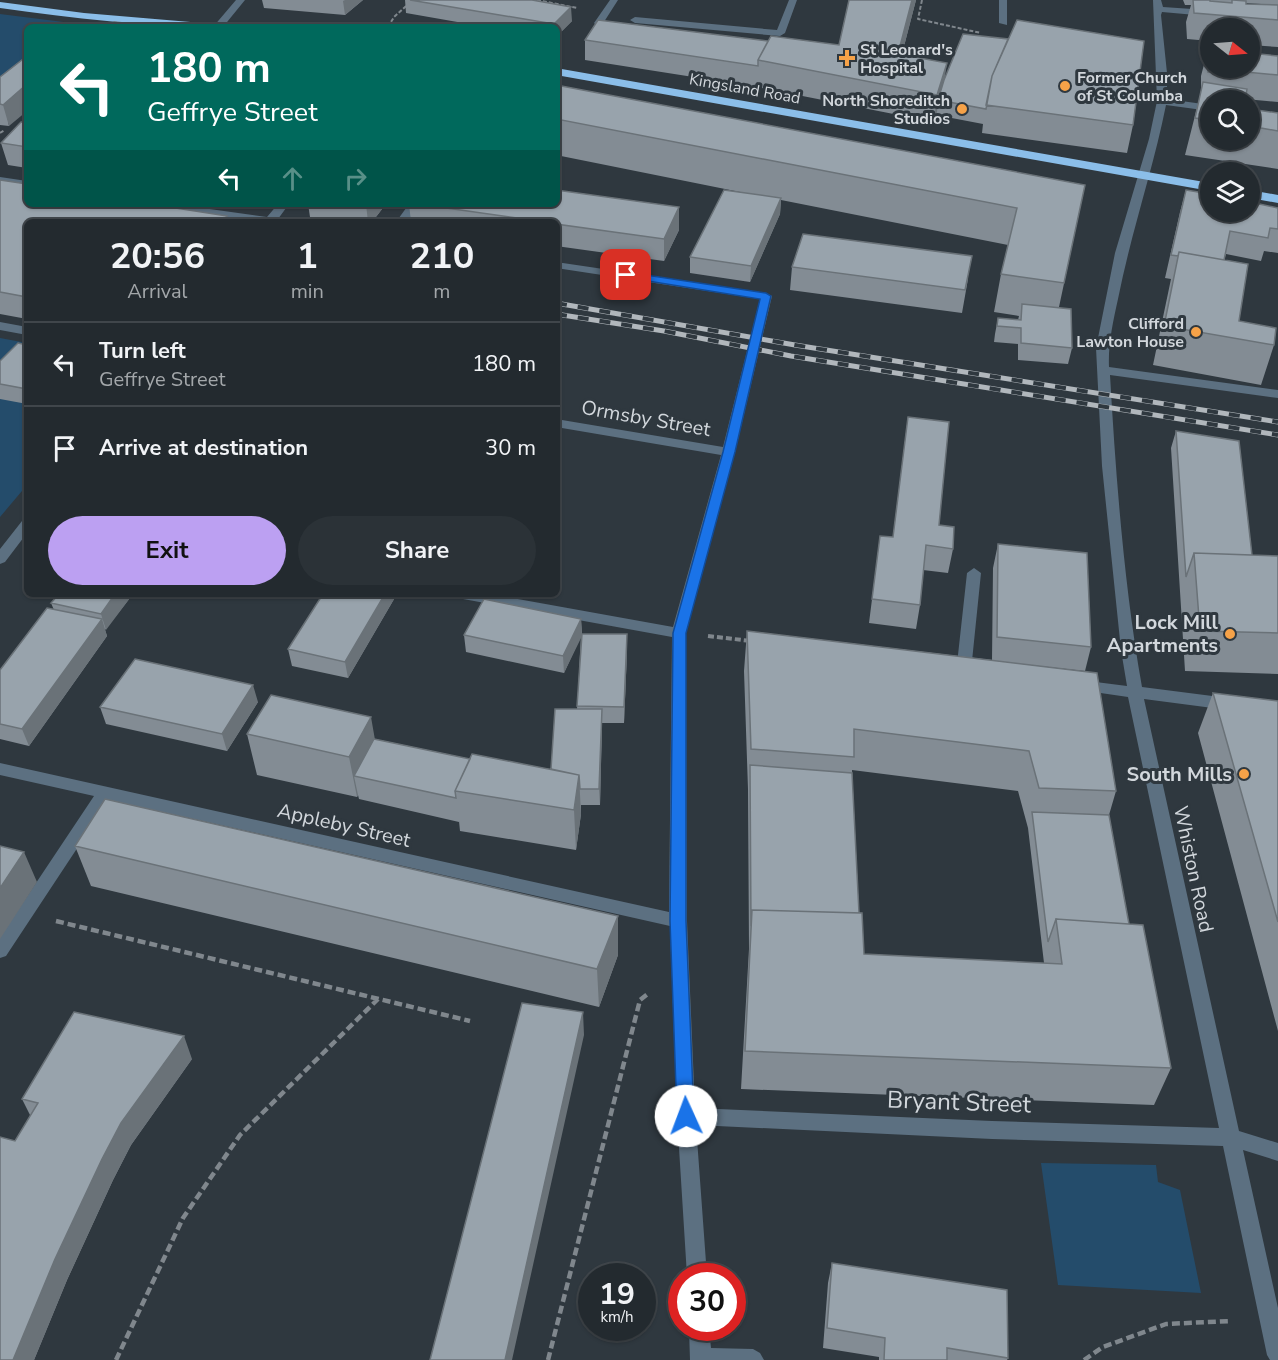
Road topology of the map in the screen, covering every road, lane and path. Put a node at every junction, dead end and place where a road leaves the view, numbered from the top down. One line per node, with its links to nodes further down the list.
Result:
1 (241, 0): 16 (street)
2 (413, 0): 17 (path)
3 (537, 0): 10 (path)
4 (614, 0): 10 (street)
5 (793, 0): 12 (street)
6 (922, 0): 18 (path)
7 (1003, 0): 14 (street)
8 (1158, 4): 11 (street); 20 (street, Whiston Road)
9 (0, 5): 15 (highway)
10 (605, 14): 13 (street)
11 (1220, 14)
12 (635, 20)
13 (600, 23)
14 (1004, 23)
15 (180, 24)
16 (219, 24)
17 (390, 24)
18 (984, 34)
19 (560, 72): 22 (highway, Kingsland Road)
20 (1162, 101): 21 (street); 22 (street, Whiston Road)
21 (1200, 107)
22 (1143, 175): 25 (highway, Kingsland Road); 35 (street, Whiston Road)
23 (0, 180): 24 (street)
24 (24, 184)
25 (1200, 185)
26 (1260, 196): 27 (highway)
27 (1278, 199)
28 (171, 207): 30 (street)
29 (413, 207): 31 (street)
30 (253, 219)
31 (403, 219)
32 (560, 266): 38 (street)
33 (0, 326): 34 (street)
34 (24, 330)
35 (1102, 370): 36 (street); 47 (street, Whiston Road)
36 (1278, 394)
37 (560, 424): 38 (street, Ormsby Street)
38 (729, 452): 43 (street)
39 (24, 528): 40 (street)
40 (0, 559)
41 (974, 573): 45 (street)
42 (480, 597): 43 (street)
43 (680, 633): 44 (path); 52 (street)
44 (762, 642)
45 (988, 672)
46 (1066, 683): 47 (street)
47 (1135, 693): 48 (street); 58 (street, Whiston Road)
48 (1248, 706)
49 (0, 769): 50 (street, Appleby Street)
50 (105, 793): 51 (street); 52 (street, Appleby Street)
51 (25, 914): 53 (street); 55 (path)
52 (678, 921): 54 (street)
53 (0, 951)
54 (681, 965): 57 (street); 66 (path)
55 (378, 998): 56 (path); 65 (path)
56 (470, 1021)
57 (686, 1116): 58 (street, Bryant Street); 60 (street)
58 (1231, 1137): 59 (street, Bryant Street); 63 (street, Whiston Road)
59 (1278, 1152)
60 (696, 1263)
61 (1231, 1321): 68 (path)
62 (700, 1341): 64 (street)
63 (1278, 1355)
64 (701, 1359): 67 (street)
65 (116, 1360)
66 (548, 1360)
67 (753, 1360)
68 (1084, 1360)

